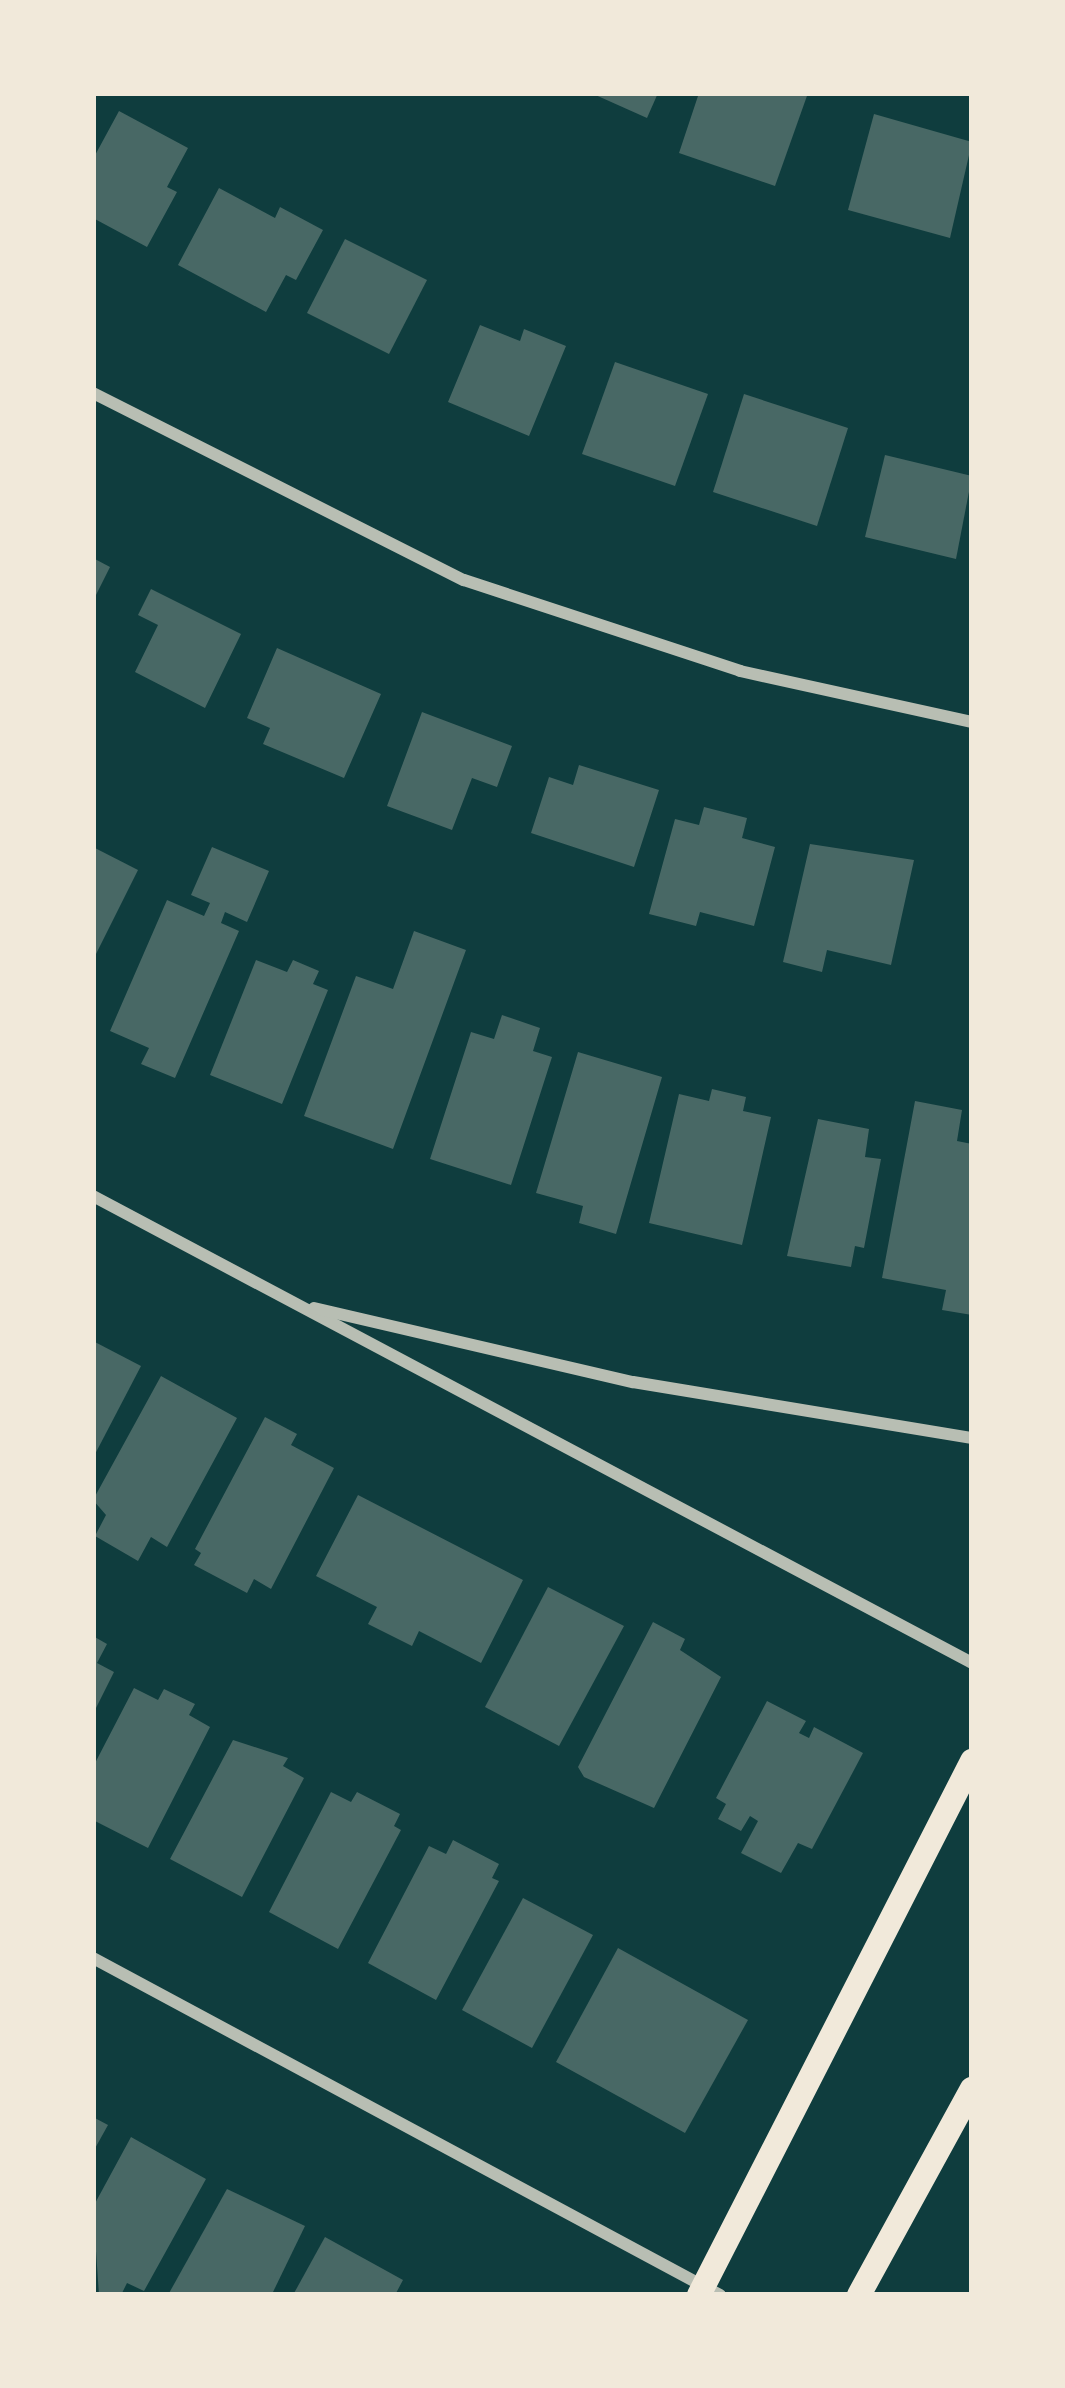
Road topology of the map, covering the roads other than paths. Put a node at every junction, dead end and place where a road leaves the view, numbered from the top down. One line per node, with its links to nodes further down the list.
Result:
1 (93, 393): 2 (street)
2 (972, 722)
3 (93, 1196): 4 (street)
4 (293, 1303): 5 (street); 6 (street)
5 (972, 1438)
6 (972, 1664)
7 (972, 1761): 10 (main road)
8 (93, 1958): 10 (street)
9 (972, 2089): 11 (main road)
10 (708, 2292)
11 (859, 2295)

